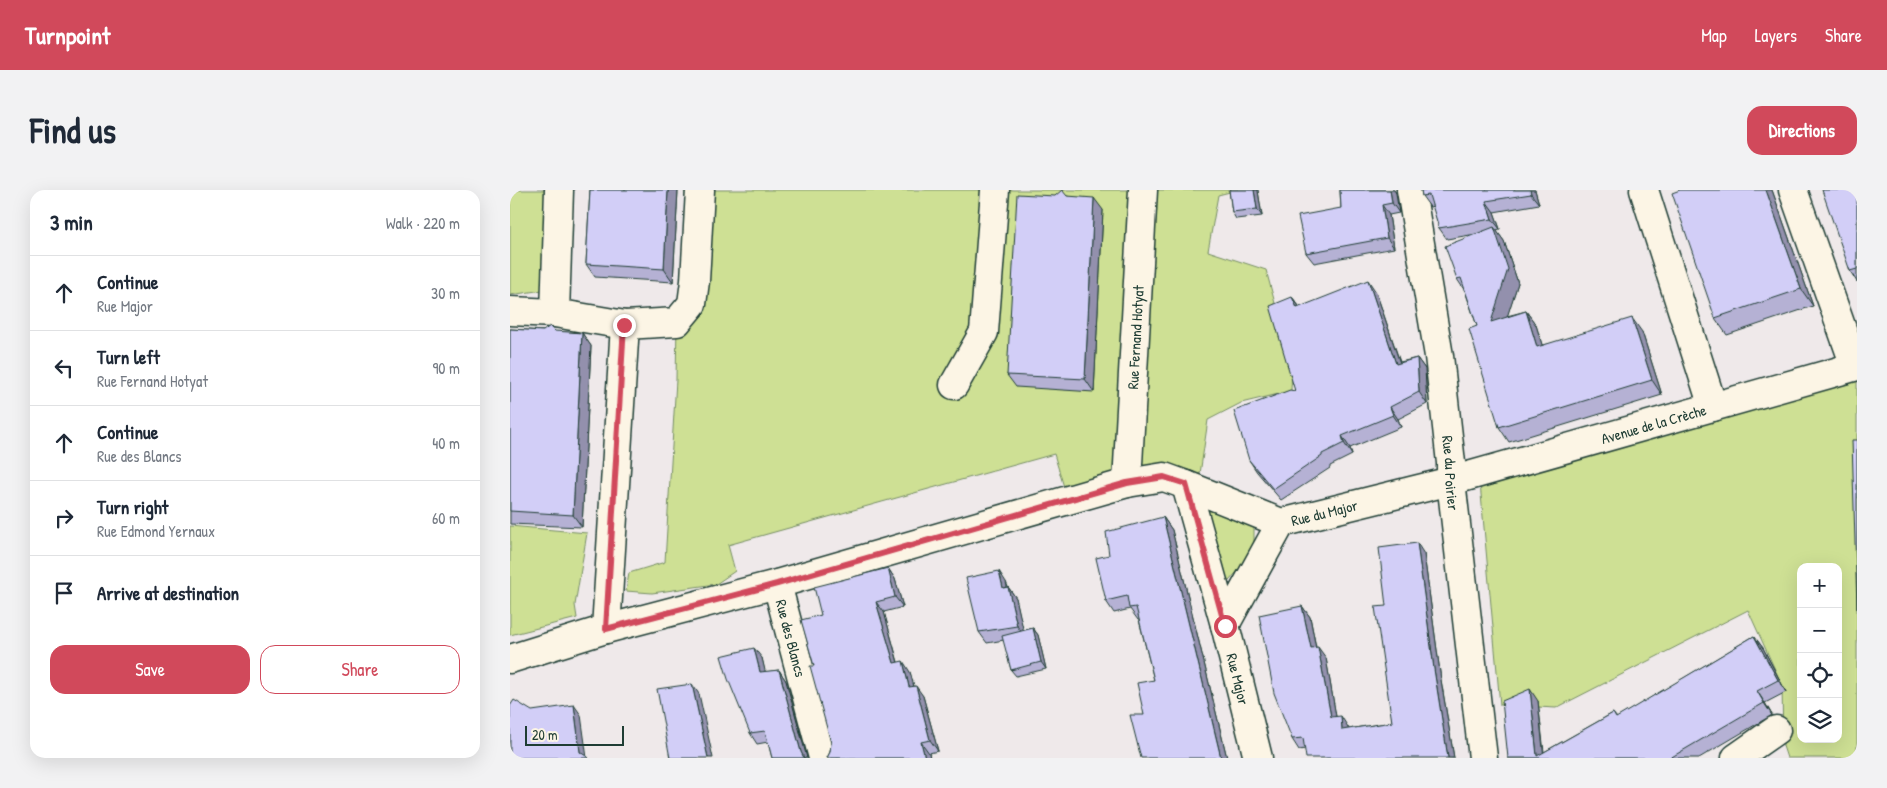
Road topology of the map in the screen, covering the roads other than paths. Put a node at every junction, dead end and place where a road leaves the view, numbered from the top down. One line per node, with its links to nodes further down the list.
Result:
1 (559, 190): 9 (street)
2 (700, 190): 10 (street)
3 (995, 190): 12 (street)
4 (1143, 190): 15 (street, Rue Fernand Hotyat)
5 (1411, 190): 14 (street, Rue du Poirier)
6 (1644, 190): 13 (street)
7 (1793, 190): 11 (street)
8 (510, 311): 9 (street)
9 (555, 313): 10 (street)
10 (624, 325): 20 (street)
11 (1856, 366): 13 (street, Avenue de la Crèche)
12 (954, 385)
13 (1713, 407): 14 (street, Avenue de la Crèche)
14 (1451, 481): 17 (street, Rue du Major); 25 (street, Rue du Poirier)
15 (1127, 483): 16 (street); 18 (street)
16 (1186, 484): 17 (street); 19 (street, Rue Major)
17 (1281, 523): 19 (street, Rue du Major)
18 (777, 584): 20 (street, Rue des Blancs); 23 (street, Rue des Blancs)
19 (1225, 626): 24 (street, Rue Major)
20 (606, 629): 21 (street, Rue des Blancs)
21 (510, 659)
22 (1776, 730): 26 (street)
23 (823, 758)
24 (1258, 758)
25 (1483, 758)
26 (1736, 758)

